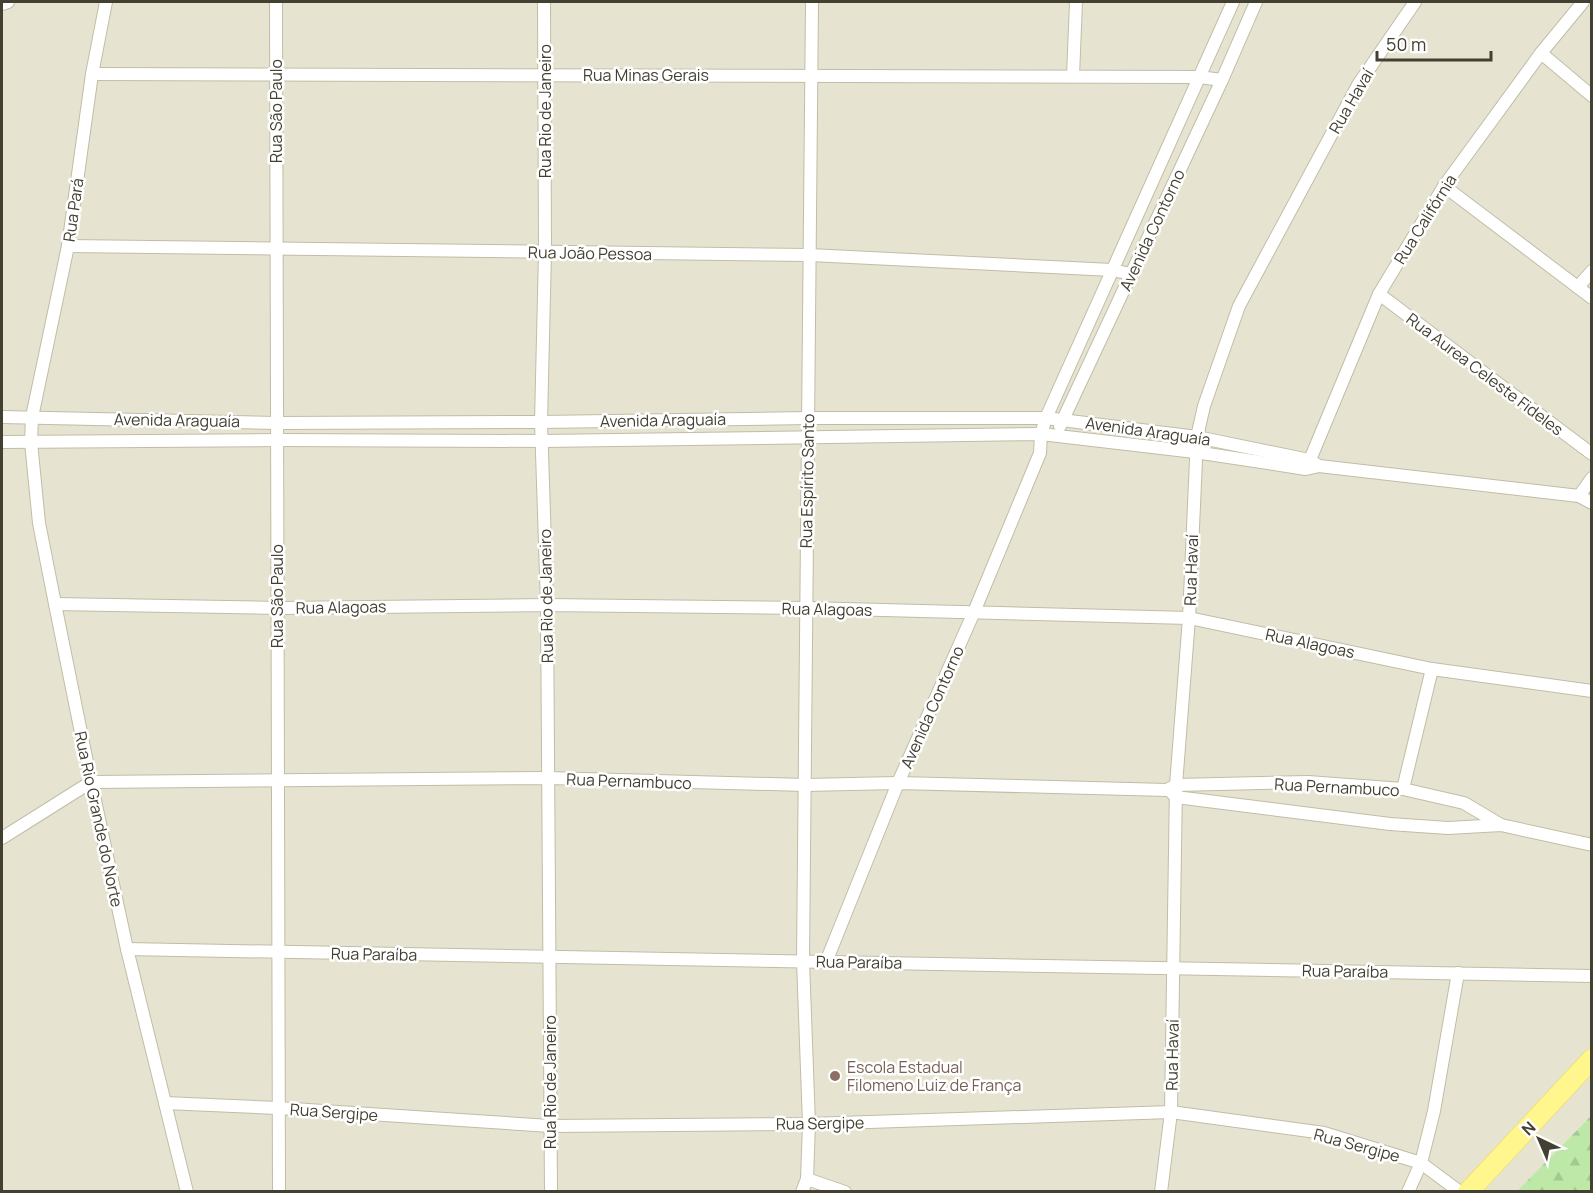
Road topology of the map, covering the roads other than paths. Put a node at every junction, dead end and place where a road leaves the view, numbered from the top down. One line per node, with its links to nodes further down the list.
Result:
1 (8, 2): 11 (street)
2 (106, 2): 13 (street, Rua Pará)
3 (276, 2): 14 (street, Rua São Paulo)
4 (544, 2): 15 (street, Rua Rio de Janeiro)
5 (812, 2): 16 (street, Rua Espírito Santo)
6 (1076, 2): 17 (street)
7 (1233, 2): 18 (street, Avenida Contorno)
8 (1257, 2): 19 (street, Avenida Contorno)
9 (1415, 2): 43 (street, Rua Havaí)
10 (1583, 2): 12 (street, Rua Califórnia)
11 (2, 4)
12 (1541, 53): 20 (street); 21 (street, Rua Califórnia)
13 (92, 74): 14 (street, Rua Minas Gerais); 22 (street, Rua Pará)
14 (276, 74): 15 (street, Rua Minas Gerais); 23 (street, Rua São Paulo)
15 (544, 75): 16 (street, Rua Minas Gerais); 24 (street, Rua Rio de Janeiro)
16 (811, 76): 17 (street, Rua Minas Gerais); 25 (street, Rua Espírito Santo)
17 (1073, 76): 18 (street, Rua Minas Gerais)
18 (1199, 77): 19 (street, Rua Minas Gerais); 26 (street, Avenida Contorno)
19 (1222, 80): 28 (street, Avenida Contorno)
20 (1592, 96)
21 (1444, 186): 29 (street); 30 (street, Rua Califórnia)
22 (68, 246): 23 (street, Rua João Pessoa); 33 (street, Rua Pará)
23 (276, 249): 24 (street, Rua João Pessoa); 39 (street, Rua São Paulo)
24 (545, 252): 25 (street, Rua João Pessoa); 38 (street, Rua Rio de Janeiro)
25 (810, 255): 26 (street, Rua João Pessoa); 34 (street, Rua Espírito Santo)
26 (1112, 270): 28 (street, Rua João Pessoa); 35 (street, Avenida Contorno)
27 (1592, 271): 29 (street)
28 (1131, 274): 36 (street, Avenida Contorno)
29 (1578, 288): 31 (street)
30 (1379, 294): 51 (street, Rua Aurea Celeste Fideles); 52 (street, Rua Califórnia)
31 (1592, 298)
32 (2, 417): 33 (street, Avenida Araguaía)
33 (32, 417): 37 (street, Avenida Araguaía); 48 (street, Rua Pará)
34 (808, 418): 35 (street, Avenida Araguaía); 38 (street, Avenida Araguaía); 42 (street, Rua Espírito Santo)
35 (1046, 418): 36 (street, Avenida Araguaía); 40 (street, Avenida Contorno)
36 (1063, 419): 41 (street, Avenida Contorno); 43 (street, Avenida Araguaía)
37 (225, 422): 39 (street, Avenida Araguaía); 44 (street)
38 (541, 422): 39 (street, Avenida Araguaía); 46 (street, Rua Rio de Janeiro)
39 (276, 423): 45 (street, Rua São Paulo)
40 (1041, 434): 41 (street, Avenida Araguaía); 42 (street, Avenida Araguaía); 50 (street, Avenida Contorno)
41 (1056, 435): 49 (street, Avenida Araguaía); 50 (street, Avenida Contorno)
42 (808, 437): 46 (street, Avenida Araguaía); 59 (street, Rua Espírito Santo)
43 (1197, 437): 49 (street, Rua Havaí); 52 (street, Avenida Araguaía)
44 (224, 440): 45 (street, Avenida Araguaía); 48 (street, Avenida Araguaía)
45 (276, 440): 46 (street, Avenida Araguaía); 58 (street, Rua São Paulo)
46 (543, 441): 57 (street, Rua Rio de Janeiro)
47 (2, 442): 48 (street, Avenida Araguaía)
48 (31, 442): 56 (street, Rua Rio Grande do Norte)
49 (1195, 452): 52 (street, Avenida Araguaía); 61 (street, Rua Havaí)
50 (1040, 453): 60 (street, Avenida Contorno)
51 (1592, 454)
52 (1311, 465): 54 (street, Avenida Araguaía)
53 (1592, 478): 54 (street)
54 (1579, 496): 55 (street, Avenida Araguaía)
55 (1592, 503)
56 (55, 604): 58 (street, Rua Alagoas); 66 (street, Rua Rio Grande do Norte)
57 (547, 605): 58 (street, Rua Alagoas); 59 (street, Rua Alagoas); 64 (street, Rua Rio de Janeiro)
58 (277, 608): 65 (street, Rua São Paulo)
59 (806, 608): 60 (street, Rua Alagoas); 68 (street, Rua Espírito Santo)
60 (974, 612): 61 (street, Rua Alagoas); 67 (street, Avenida Contorno)
61 (1189, 618): 62 (street, Rua Alagoas); 70 (street, Rua Havaí)
62 (1432, 669): 63 (street, Rua Alagoas); 69 (street)
63 (1592, 692)
64 (548, 778): 65 (street, Rua Pernambuco); 68 (street, Rua Pernambuco); 76 (street, Rua Rio de Janeiro)
65 (278, 780): 66 (street, Rua Pernambuco); 75 (street, Rua São Paulo)
66 (91, 782): 72 (street); 74 (street, Rua Rio Grande do Norte)
67 (898, 783): 68 (street, Rua Pernambuco); 70 (street, Rua Pernambuco); 78 (street, Avenida Contorno)
68 (805, 785): 77 (street, Rua Espírito Santo)
69 (1403, 789): 70 (street, Rua Pernambuco); 71 (street, Rua Pernambuco)
70 (1173, 790): 71 (street, Rua Pernambuco); 79 (street, Rua Havaí)
71 (1501, 825): 73 (street, Rua Pernambuco)
72 (2, 838)
73 (1592, 845)
74 (128, 949): 75 (street, Rua Paraíba); 83 (street, Rua Rio Grande do Norte)
75 (278, 952): 76 (street, Rua Paraíba); 84 (street, Rua São Paulo)
76 (549, 957): 77 (street, Rua Paraíba); 87 (street, Rua Rio de Janeiro)
77 (803, 961): 78 (street, Rua Paraíba); 86 (street, Rua Espírito Santo)
78 (826, 962): 79 (street, Rua Paraíba)
79 (1174, 968): 80 (street, Rua Paraíba); 85 (street, Rua Havaí)
80 (1458, 973): 81 (street, Rua Paraíba); 88 (street)
81 (1592, 976)
82 (1592, 1059): 98 (main road)
83 (165, 1103): 84 (street, Rua Sergipe); 90 (street, Rua Rio Grande do Norte)
84 (278, 1108): 87 (street, Rua Sergipe); 91 (street, Rua São Paulo)
85 (1171, 1112): 86 (street, Rua Sergipe); 88 (street, Rua Sergipe); 95 (street, Rua Havaí)
86 (808, 1124): 87 (street, Rua Sergipe); 89 (street, Rua Espírito Santo)
87 (550, 1126): 92 (street, Rua Rio de Janeiro)
88 (1421, 1163): 96 (street); 97 (street, Rua Sergipe)
89 (807, 1179): 93 (street); 94 (street)
90 (187, 1191)
91 (279, 1191)
92 (550, 1191)
93 (802, 1191)
94 (845, 1191)
95 (1161, 1191)
96 (1408, 1191)
97 (1460, 1191)
98 (1468, 1191)

